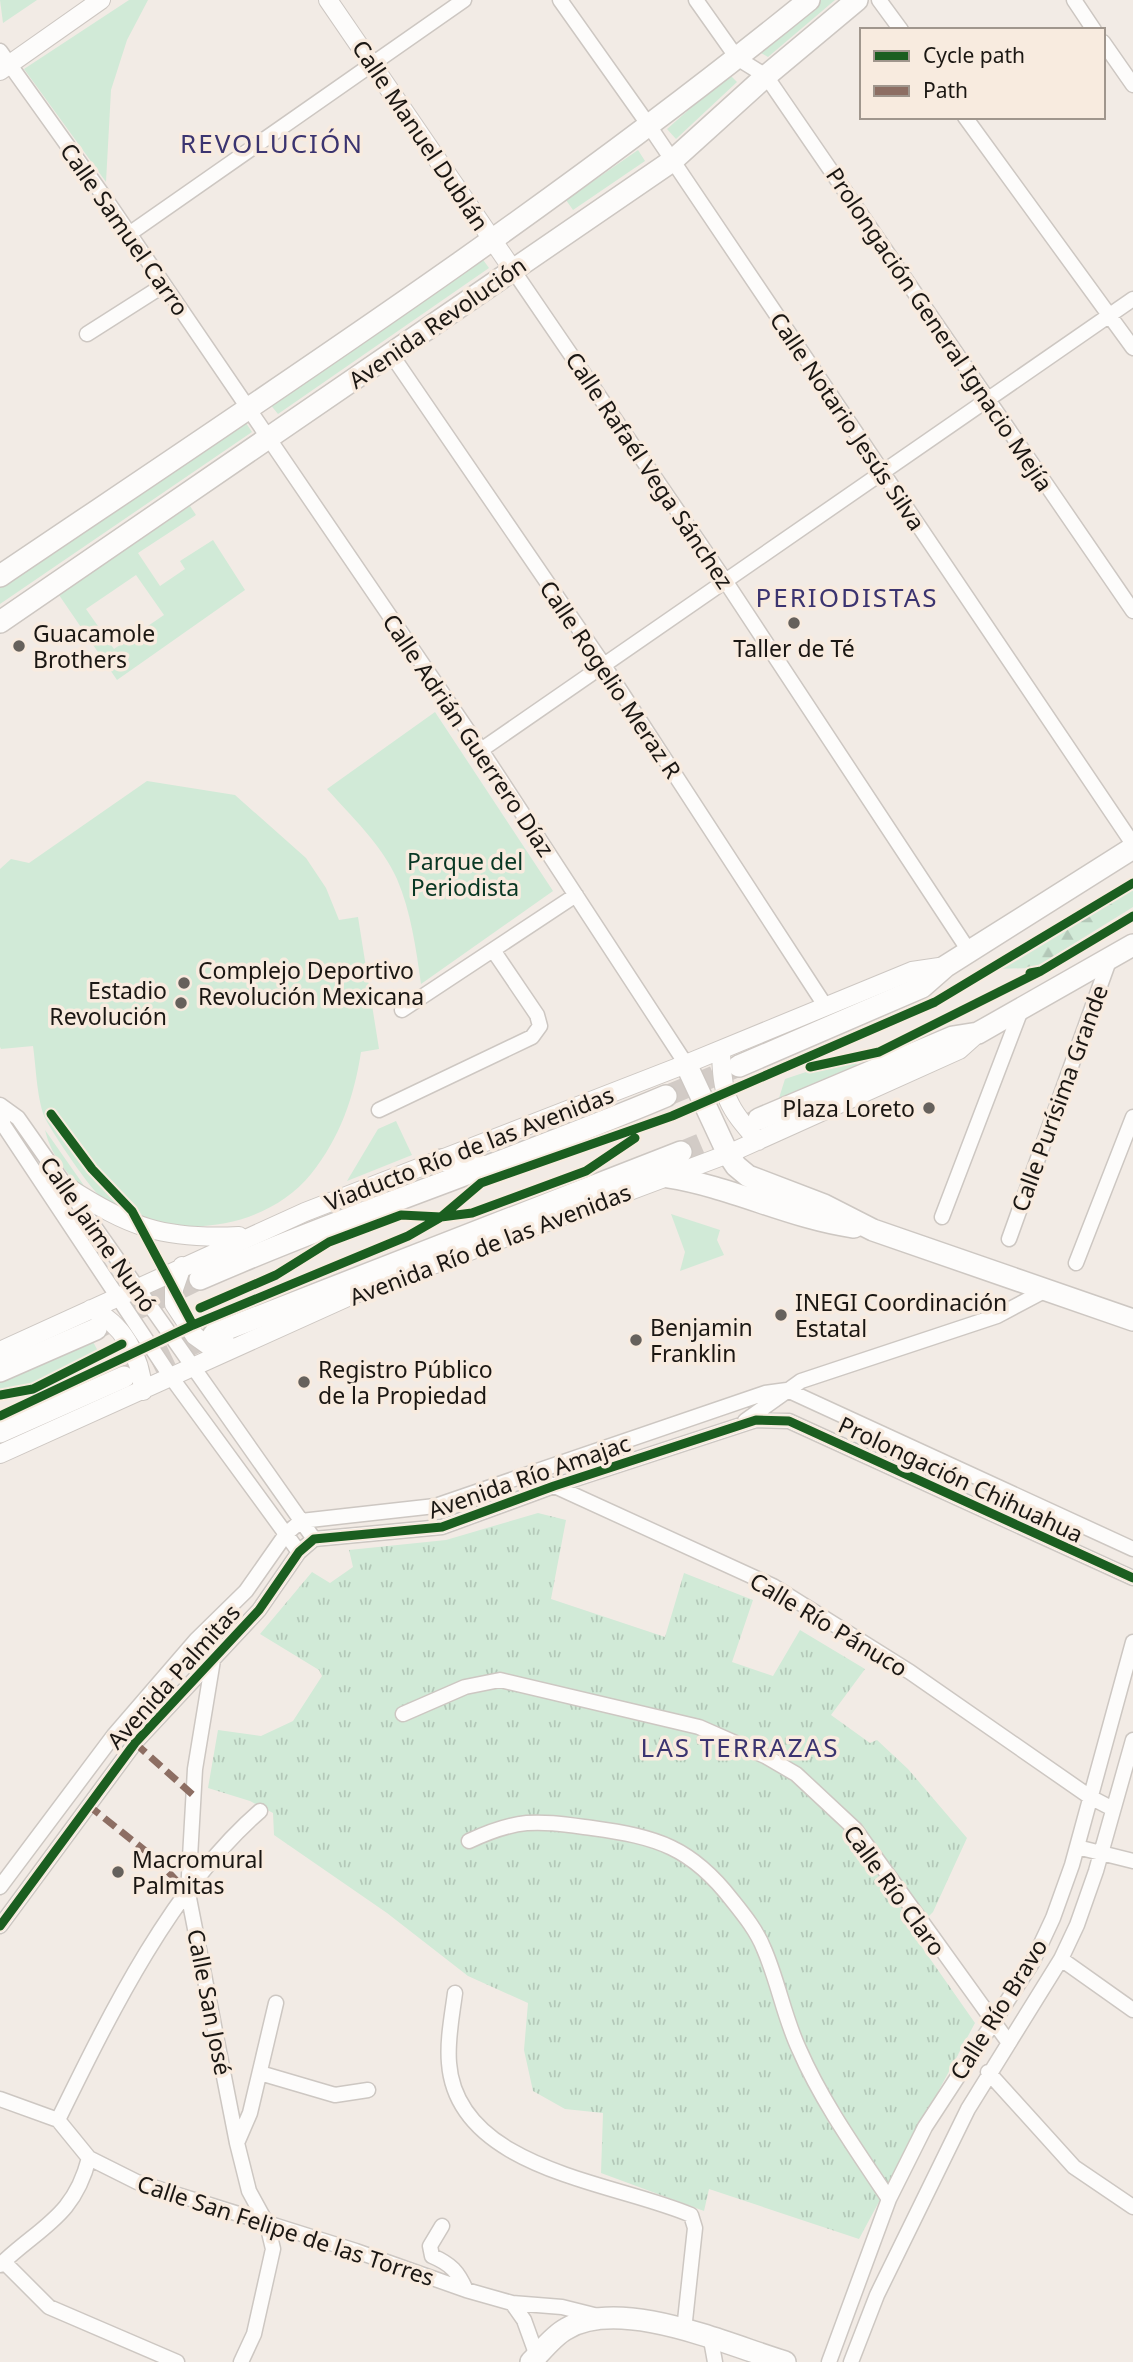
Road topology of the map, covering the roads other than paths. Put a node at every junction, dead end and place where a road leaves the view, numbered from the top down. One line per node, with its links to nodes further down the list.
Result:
1 (102, 0): 14 (street)
2 (328, 0): 15 (street, Calle Manuel Dublán)
3 (464, 0): 15 (street)
4 (560, 0): 19 (street, Calle Notario Jesús Silva)
5 (696, 0): 13 (street)
6 (809, 0): 13 (main road, Avenida Revolución)
7 (857, 0): 16 (main road, Avenida Revolución)
8 (879, 0): 10 (street)
9 (1074, 0): 11 (street)
10 (900, 28)
11 (1093, 28)
12 (1105, 45): 17 (street)
13 (737, 58): 16 (street, Prolongación General Ignacio Mejía); 19 (main road, Avenida Revolución)
14 (3, 62): 21 (street, Calle Samuel Carro)
15 (372, 63): 21 (street); 22 (street, Calle Manuel Dublán)
16 (766, 76): 20 (main road, Avenida Revolución); 30 (street, Prolongación General Ignacio Mejía)
17 (1133, 85)
18 (966, 119): 26 (street)
19 (650, 127): 20 (street, Calle Notario Jesús Silva); 22 (main road, Avenida Revolución)
20 (672, 161): 23 (main road, Avenida Revolución); 33 (street, Calle Notario Jesús Silva)
21 (129, 234): 24 (street, Calle Samuel Carro)
22 (491, 238): 23 (street, Calle Manuel Dublán); 31 (main road, Avenida Revolución)
23 (513, 270): 29 (main road, Avenida Revolución); 35 (street, Calle Rafaél Vega Sánchez)
24 (164, 285): 27 (street); 31 (street, Calle Samuel Carro)
25 (1133, 299): 26 (street)
26 (1110, 315): 28 (street); 30 (street)
27 (87, 334)
28 (1133, 348)
29 (391, 354): 32 (main road, Avenida Revolución); 38 (street, Calle Rogelio Meraz R)
30 (989, 401): 33 (street); 36 (street, Prolongación General Ignacio Mejía)
31 (248, 409): 32 (street, Calle Adrián Guerrero Díaz); 34 (main road, Avenida Revolución)
32 (269, 438): 37 (main road, Avenida Revolución); 39 (street, Calle Adrián Guerrero Díaz)
33 (884, 473): 35 (street); 40 (street, Calle Notario Jesús Silva)
34 (0, 576)
35 (724, 579): 38 (street); 44 (street, Calle Rafaél Vega Sánchez)
36 (1133, 611)
37 (0, 622)
38 (603, 664): 39 (street); 47 (street, Calle Rogelio Meraz R)
39 (481, 750): 41 (street, Calle Adrián Guerrero Díaz)
40 (1133, 846): 44 (main road, Viaducto Río de las Avenidas)
41 (576, 895): 43 (street); 52 (street, Calle Adrián Guerrero Díaz)
42 (1133, 945): 45 (main road)
43 (493, 950): 48 (street); 56 (street)
44 (969, 951): 46 (main road, Viaducto Río de las Avenidas)
45 (1110, 958): 49 (main road); 72 (street, Calle Purísima Grande)
46 (946, 966): 47 (street, Viaducto Río de las Avenidas); 53 (main road, Viaducto Río de las Avenidas)
47 (826, 1007): 51 (street, Viaducto Río de las Avenidas)
48 (402, 1010)
49 (1021, 1010): 50 (main road); 69 (street)
50 (978, 1033): 58 (main road); 60 (street, Avenida Río de las Avenidas)
51 (721, 1050): 52 (street, Viaducto Río de las Avenidas); 60 (street)
52 (686, 1064): 62 (main road); 63 (street, Viaducto Río de las Avenidas)
53 (739, 1066)
54 (666, 1096): 64 (main road, Viaducto Río de las Avenidas)
55 (0, 1105): 66 (street, Calle Jaime Nunó)
56 (379, 1110)
57 (0, 1111): 80 (street, Calle Jaime Nunó)
58 (759, 1119)
59 (1132, 1125): 75 (street)
60 (758, 1141): 62 (street, Avenida Río de las Avenidas)
61 (681, 1152): 68 (main road)
62 (729, 1154): 65 (street, Avenida Río de las Avenidas); 70 (main road)
63 (436, 1162): 64 (main road); 67 (main road); 71 (street, Viaducto Río de las Avenidas)
64 (484, 1166): 67 (main road, Viaducto Río de las Avenidas)
65 (668, 1177): 70 (main road); 73 (street, Avenida Río de las Avenidas)
66 (66, 1186): 71 (street); 78 (street, Calle Jaime Nunó)
67 (413, 1193): 77 (main road, Viaducto Río de las Avenidas)
68 (516, 1214): 73 (main road); 74 (main road)
69 (942, 1217)
70 (873, 1230): 79 (main road)
71 (250, 1236): 76 (street, Viaducto Río de las Avenidas)
72 (1009, 1239)
73 (482, 1245): 74 (main road); 84 (street, Avenida Río de las Avenidas)
74 (429, 1247): 83 (main road)
75 (1076, 1263)
76 (182, 1266): 78 (street, Viaducto Río de las Avenidas); 84 (street)
77 (200, 1279)
78 (137, 1288): 80 (street, Viaducto Río de las Avenidas); 86 (street, Calle Jaime Nunó)
79 (1046, 1290): 82 (main road); 91 (street, Avenida Río Amajac)
80 (117, 1297): 81 (street, Viaducto Río de las Avenidas); 89 (street, Calle Jaime Nunó)
81 (93, 1319): 85 (street, Viaducto Río de las Avenidas); 87 (main road, Viaducto Río de las Avenidas); 90 (street)
82 (1133, 1320)
83 (214, 1334)
84 (235, 1346): 86 (street, Avenida Río de las Avenidas)
85 (0, 1351)
86 (192, 1367): 89 (street, Avenida Río de las Avenidas); 98 (street, Calle Jaime Nunó)
87 (0, 1371)
88 (124, 1377): 94 (main road)
89 (171, 1377): 90 (street, Avenida Río de las Avenidas); 99 (street, Calle Jaime Nunó)
90 (143, 1391): 95 (street, Avenida Río de las Avenidas)
91 (787, 1391): 93 (street, Avenida Río Amajac); 96 (street, Avenida Río Amajac); 101 (street, Prolongación Chihuahua)
92 (771, 1418): 93 (street, Avenida Río Amajac); 103 (street, Prolongación Chihuahua)
93 (736, 1427): 97 (street, Avenida Río Amajac)
94 (0, 1432)
95 (0, 1454)
96 (526, 1474): 97 (street, Calle Río Pánuco); 98 (street, Avenida Río Amajac)
97 (554, 1486): 100 (street, Avenida Río Amajac); 109 (street, Calle Río Pánuco)
98 (301, 1521): 99 (street); 100 (street, Calle Jaime Nunó)
99 (286, 1534): 102 (street, Calle Jaime Nunó); 104 (street, Avenida Palmitas)
100 (314, 1539): 102 (street)
101 (1133, 1549)
102 (299, 1552): 106 (street, Avenida Palmitas)
103 (1133, 1578)
104 (196, 1640): 106 (street); 116 (street, Avenida Palmitas)
105 (1133, 1643): 109 (street, Calle Río Bravo)
106 (214, 1654): 117 (street, Calle San José); 118 (street, Avenida Palmitas)
107 (403, 1714): 123 (street, Calle Río Claro)
108 (1133, 1740): 110 (street, Calle Río Bravo)
109 (1090, 1797): 110 (street, Calle Río Pánuco); 113 (street, Calle Río Bravo)
110 (1114, 1809): 114 (street, Calle Río Bravo)
111 (260, 1811): 117 (street)
112 (469, 1842): 132 (street)
113 (1077, 1847): 114 (street); 123 (street, Calle Río Bravo)
114 (1101, 1853): 115 (street); 119 (street, Calle Río Bravo)
115 (1133, 1861)
116 (0, 1887)
117 (188, 1893): 129 (street); 130 (street, Calle San José)
118 (0, 1926)
119 (1061, 1959): 122 (street); 124 (street, Calle Río Bravo)
120 (455, 1993): 140 (street)
121 (276, 2003): 126 (street)
122 (1133, 2010)
123 (994, 2024): 124 (street, Calle Río Claro); 132 (street, Calle Río Bravo)
124 (1009, 2043): 125 (street, Calle Río Bravo)
125 (988, 2072): 133 (street); 148 (street, Calle Río Bravo)
126 (260, 2073): 127 (street); 130 (street)
127 (368, 2090)
128 (0, 2099): 129 (street)
129 (58, 2120): 131 (street, Calle San Felipe de las Torres)
130 (237, 2143): 134 (street, Calle San José)
131 (89, 2158): 134 (street, Calle San Felipe de las Torres); 136 (street)
132 (889, 2199): 147 (street, Calle Río Bravo)
133 (1133, 2207)
134 (267, 2224): 137 (street, Calle San Felipe de las Torres); 144 (street, Calle San José)
135 (442, 2226): 137 (street)
136 (2, 2263): 143 (street)
137 (466, 2290): 138 (street, Calle San Felipe de las Torres)
138 (512, 2303): 139 (street, Calle San Felipe de las Torres); 142 (street)
139 (600, 2316): 140 (main road); 142 (main road)
140 (684, 2330): 141 (main road)
141 (712, 2340): 145 (street); 146 (main road)
142 (534, 2359)
143 (177, 2362)
144 (241, 2362)
145 (715, 2362)
146 (785, 2362)
147 (829, 2362)
148 (850, 2362)

